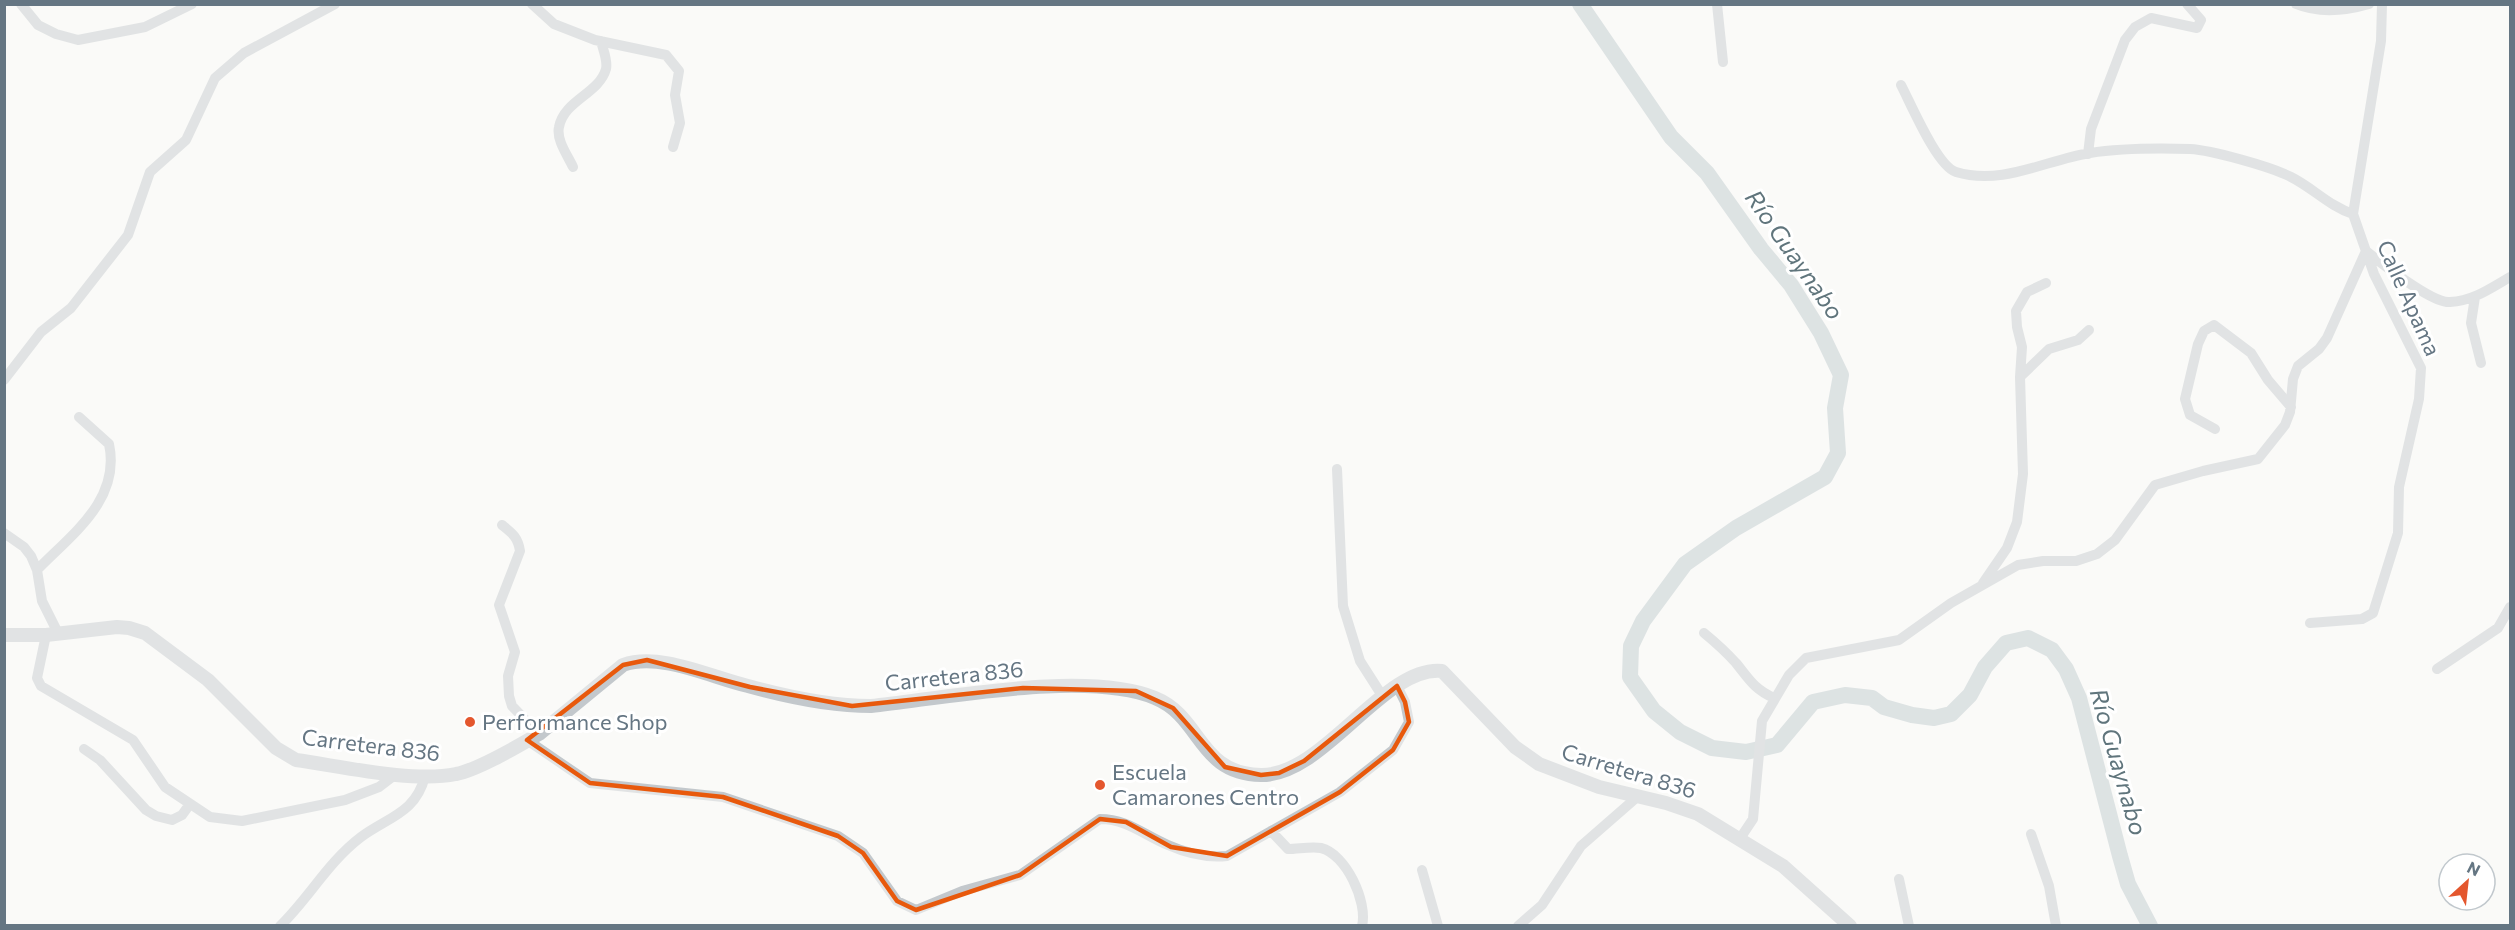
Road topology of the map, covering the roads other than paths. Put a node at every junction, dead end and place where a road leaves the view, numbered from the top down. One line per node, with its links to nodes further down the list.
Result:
1 (21, 4): 2 (street)
2 (192, 4)
3 (335, 4): 24 (street)
4 (532, 4): 10 (street)
5 (1718, 4): 11 (street)
6 (2187, 4): 14 (street)
7 (2296, 4): 8 (street)
8 (2369, 4)
9 (2382, 4): 16 (street, Calle Apama)
10 (601, 41): 13 (street); 15 (street)
11 (1723, 62)
12 (1901, 85): 14 (street)
13 (673, 147)
14 (2088, 154): 16 (street)
15 (573, 167)
16 (2353, 214): 17 (street, Calle Apama)
17 (2366, 251): 20 (street); 25 (street); 34 (street, Calle Apama)
18 (2511, 277): 20 (street)
19 (2046, 283): 23 (street)
20 (2475, 297): 22 (street)
21 (2089, 330): 23 (street)
22 (2481, 363)
23 (2020, 377): 32 (street)
24 (4, 380)
25 (2291, 406): 27 (street); 32 (street)
26 (79, 417): 31 (street)
27 (2215, 429)
28 (1337, 469): 40 (street)
29 (502, 525): 42 (street)
30 (4, 533): 31 (street)
31 (37, 570): 36 (street)
32 (1981, 586): 41 (street)
33 (2511, 607): 38 (street)
34 (2310, 623)
35 (1704, 633): 41 (street)
36 (52, 634): 37 (street, Carretera 836); 44 (street, Carretera 836); 47 (street)
37 (4, 635)
38 (2437, 669)
39 (1397, 686): 40 (street, Carretera 836); 46 (street, Carretera 836); 48 (street)
40 (1383, 698): 42 (street, Carretera 836)
41 (1774, 698): 50 (street)
42 (533, 737): 45 (street, Carretera 836); 48 (street)
43 (84, 749): 47 (street)
44 (396, 774): 45 (street, Carretera 836); 47 (street)
45 (425, 776): 53 (street)
46 (1636, 798): 50 (street, Carretera 836); 56 (street)
47 (190, 804)
48 (1271, 831): 54 (street)
49 (2031, 834): 59 (street)
50 (1739, 840): 57 (street, Carretera 836)
51 (1422, 870): 55 (street)
52 (1899, 879): 58 (street)
53 (280, 926)
54 (1362, 926)
55 (1438, 926)
56 (1518, 926)
57 (1850, 926)
58 (1909, 926)
59 (2056, 926)

